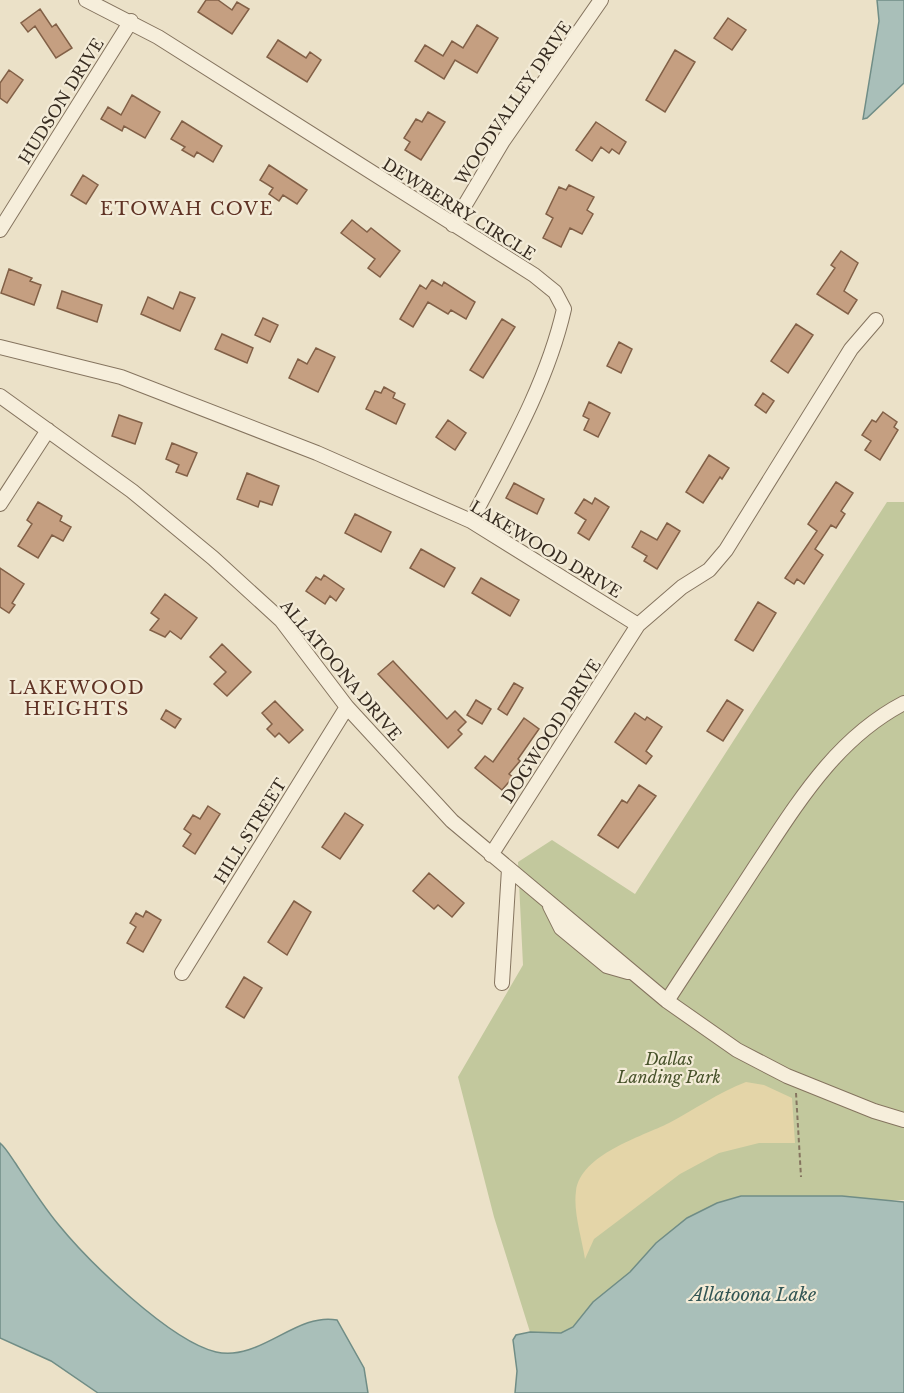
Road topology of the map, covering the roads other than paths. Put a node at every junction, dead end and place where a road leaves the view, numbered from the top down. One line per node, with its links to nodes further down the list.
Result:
1 (86, 0): 3 (street, DEWBERRY CIRCLE)
2 (601, 0): 4 (street, WOODVALLEY DRIVE)
3 (131, 21): 4 (street, DEWBERRY CIRCLE); 5 (street, HUDSON DRIVE)
4 (453, 225): 11 (street, DEWBERRY CIRCLE)
5 (0, 230)
6 (876, 320): 12 (street)
7 (0, 348): 11 (street, LAKEWOOD DRIVE)
8 (0, 396): 9 (street, ALLATOONA DRIVE)
9 (48, 430): 10 (street); 14 (street, ALLATOONA DRIVE)
10 (0, 504)
11 (471, 521): 12 (street, LAKEWOOD DRIVE)
12 (639, 625): 15 (street, DOGWOOD DRIVE)
13 (904, 703): 19 (street)
14 (347, 707): 15 (street, ALLATOONA DRIVE); 17 (street, HILL STREET)
15 (491, 855): 16 (street, ALLATOONA DRIVE)
16 (509, 868): 18 (street); 19 (street, ALLATOONA DRIVE)
17 (182, 973)
18 (502, 983)
19 (667, 1001): 20 (street, ALLATOONA DRIVE)
20 (904, 1120)

